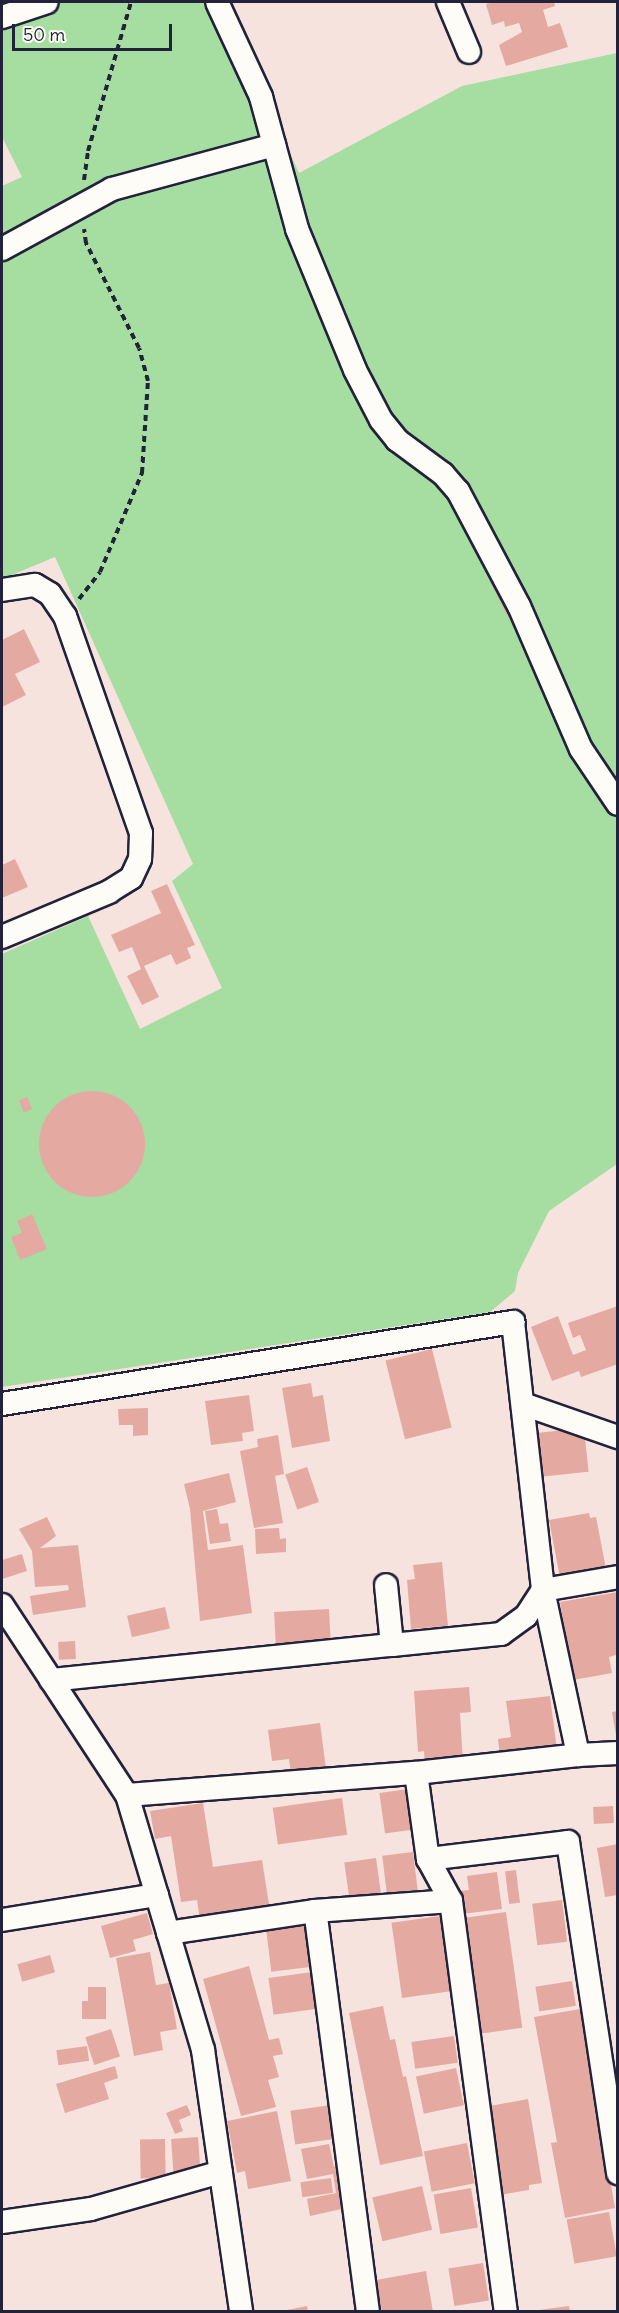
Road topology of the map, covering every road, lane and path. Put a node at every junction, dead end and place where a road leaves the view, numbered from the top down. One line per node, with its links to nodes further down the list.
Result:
1 (47, 2): 5 (street)
2 (131, 2): 8 (path)
3 (217, 2): 7 (street)
4 (448, 2): 6 (street)
5 (2, 16)
6 (469, 52)
7 (274, 145): 8 (street); 12 (street)
8 (81, 206): 9 (street); 11 (path)
9 (2, 249)
10 (2, 590): 11 (street)
11 (65, 616): 13 (street)
12 (618, 804)
13 (2, 937)
14 (2, 1404): 15 (street)
15 (524, 1404): 16 (street); 19 (street)
16 (618, 1437)
17 (618, 1577): 19 (street)
18 (386, 1585): 21 (street)
19 (543, 1590): 21 (street); 24 (street)
20 (2, 1605): 22 (street)
21 (392, 1645): 22 (street)
22 (51, 1680): 26 (street)
23 (618, 1753): 24 (street)
24 (578, 1755): 25 (street)
25 (416, 1773): 26 (street); 27 (street)
26 (127, 1795): 28 (street)
27 (428, 1859): 29 (street); 34 (street)
28 (157, 1895): 31 (street); 32 (street)
29 (451, 1901): 30 (street); 38 (street)
30 (315, 1911): 32 (street); 37 (street)
31 (2, 1920)
32 (168, 1933): 33 (street)
33 (221, 2172): 35 (street); 36 (street)
34 (618, 2173)
35 (2, 2222)
36 (241, 2312)
37 (368, 2312)
38 (506, 2312)

